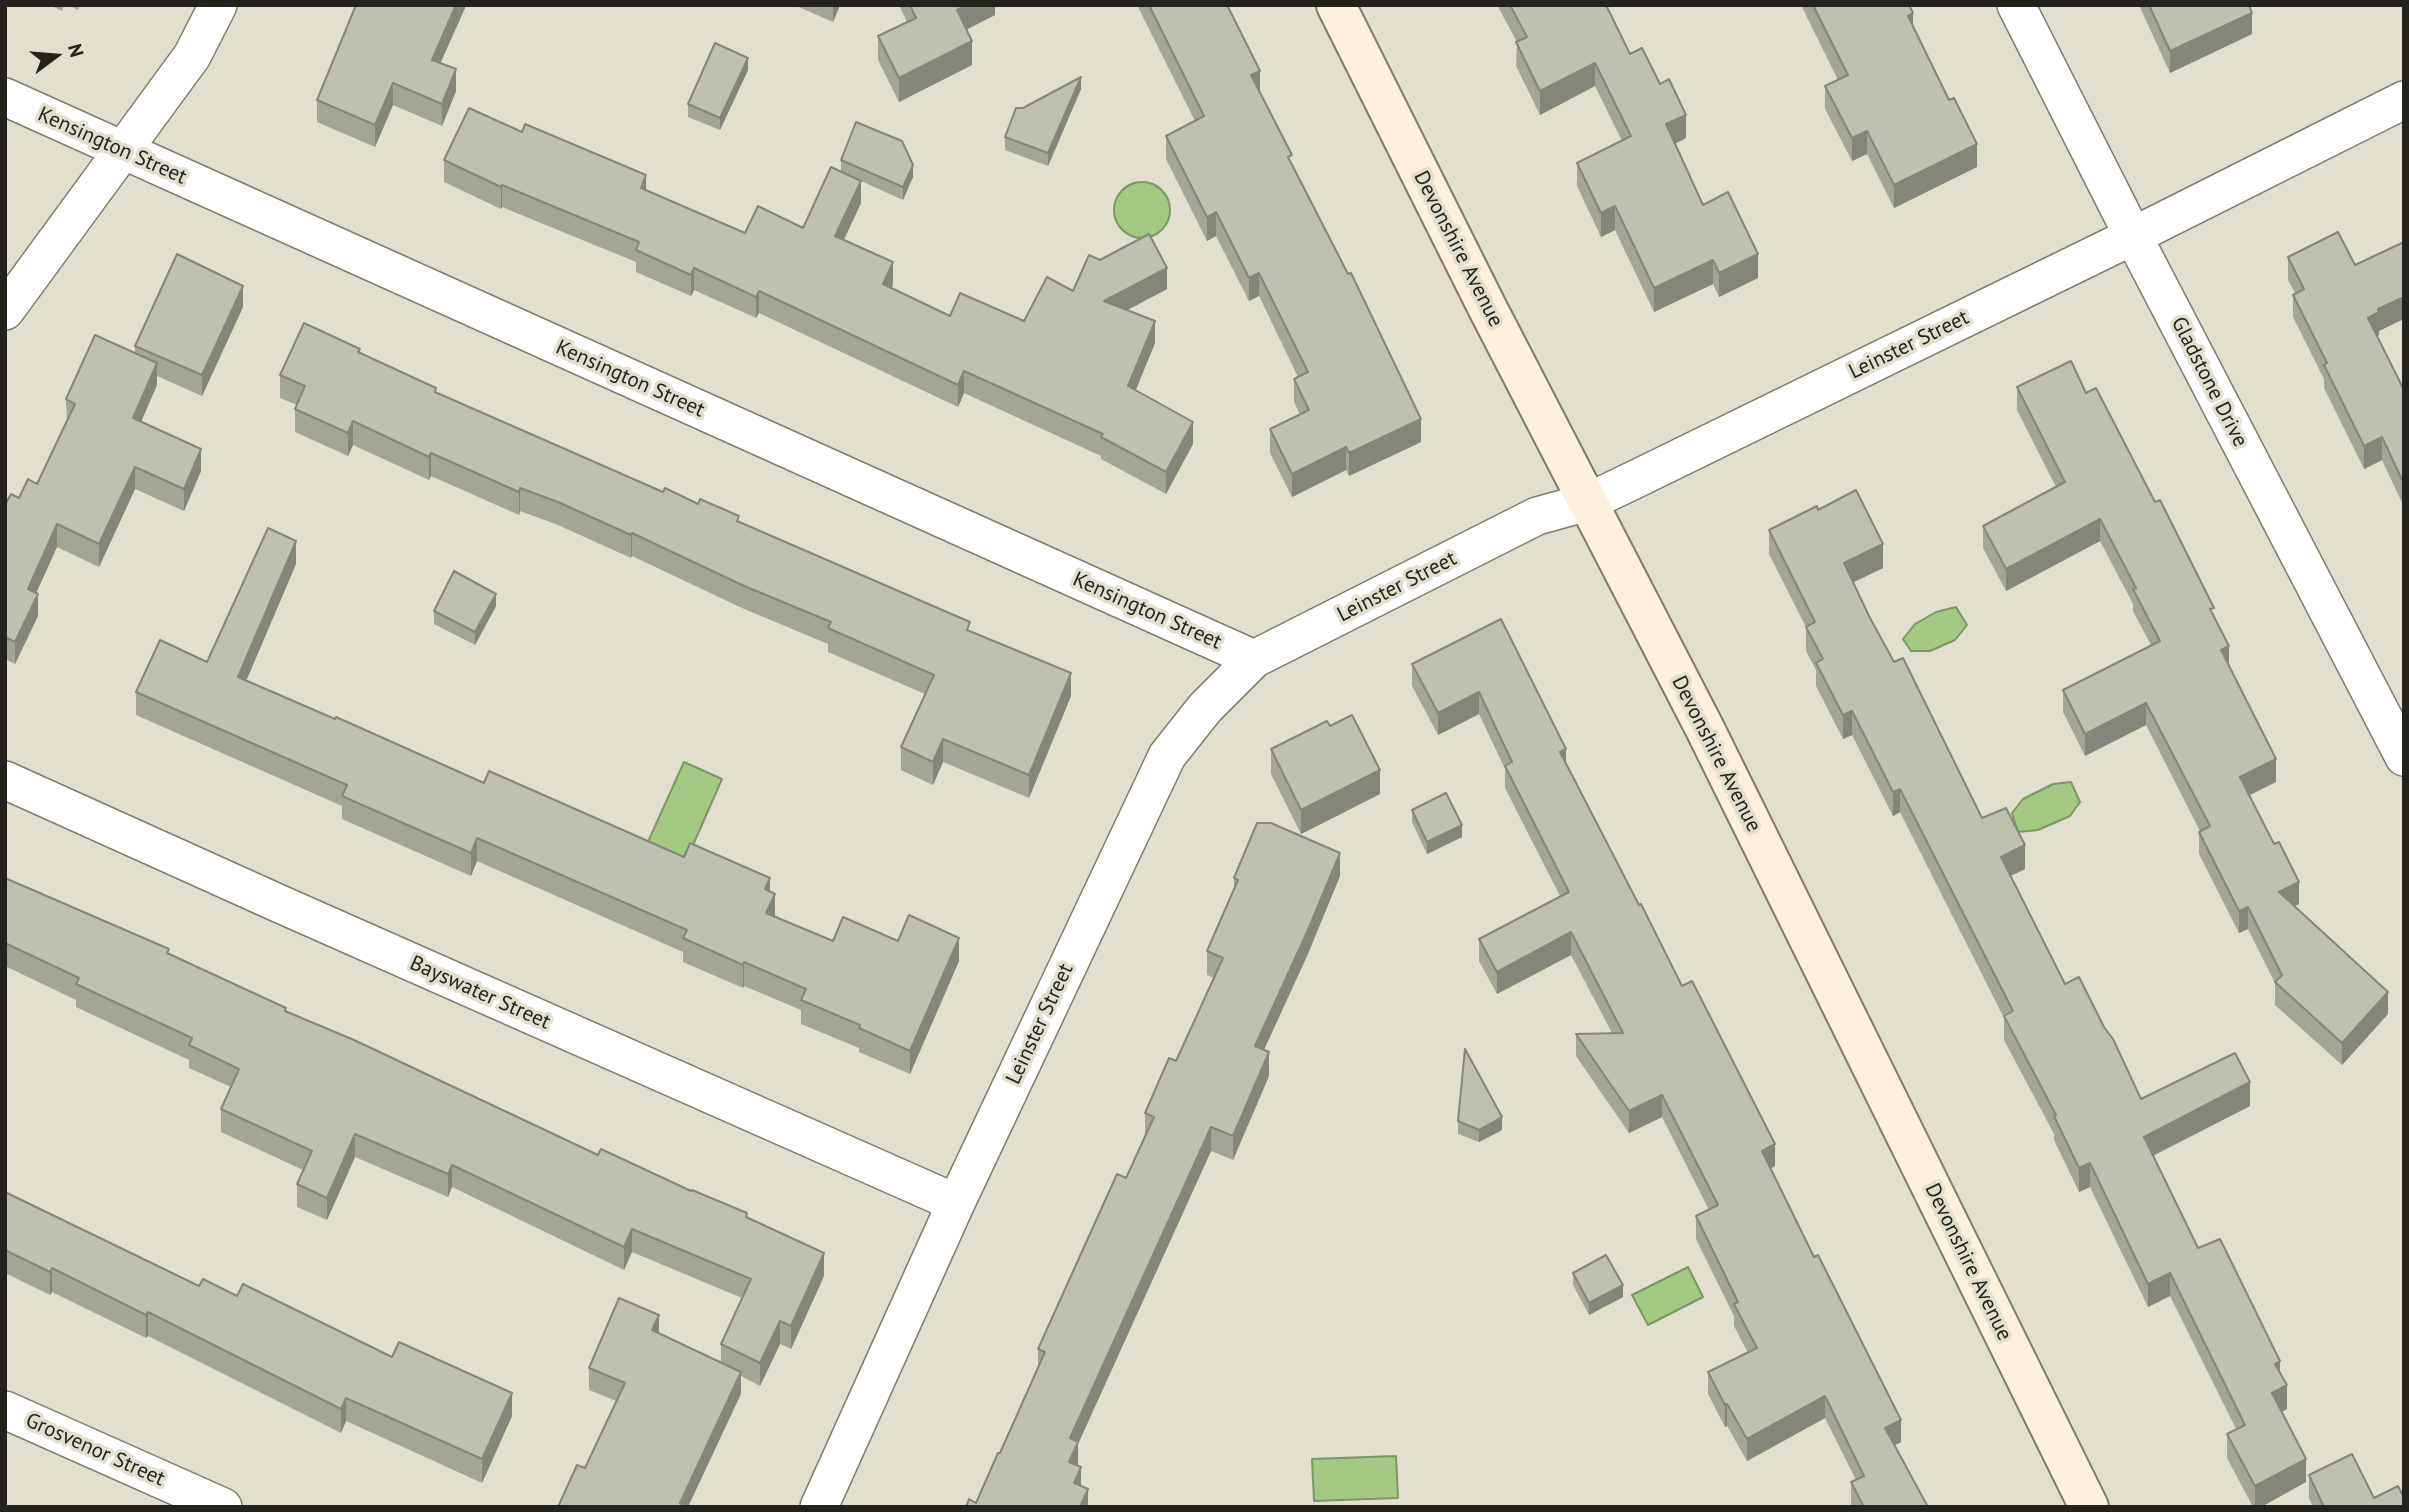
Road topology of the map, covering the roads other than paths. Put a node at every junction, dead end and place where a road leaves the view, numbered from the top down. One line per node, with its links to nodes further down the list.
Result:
1 (218, 5): 6 (street)
2 (1336, 5): 9 (main road, Devonshire Avenue)
3 (2016, 5): 7 (street, Gladstone Drive)
4 (5, 97): 6 (street, Kensington Street)
5 (2404, 100): 7 (street, Leinster Street)
6 (124, 151): 8 (street); 10 (street, Kensington Street)
7 (2133, 236): 9 (street, Leinster Street); 11 (street, Gladstone Drive)
8 (5, 311)
9 (1588, 502): 10 (street, Leinster Street); 17 (main road, Devonshire Avenue)
10 (1254, 659): 13 (street, Leinster Street)
11 (2404, 757)
12 (5, 780): 13 (street, Bayswater Street)
13 (956, 1203): 16 (street, Leinster Street)
14 (5, 1410): 15 (street, Grosvenor Street)
15 (223, 1507)
16 (819, 1507)
17 (2089, 1507)

